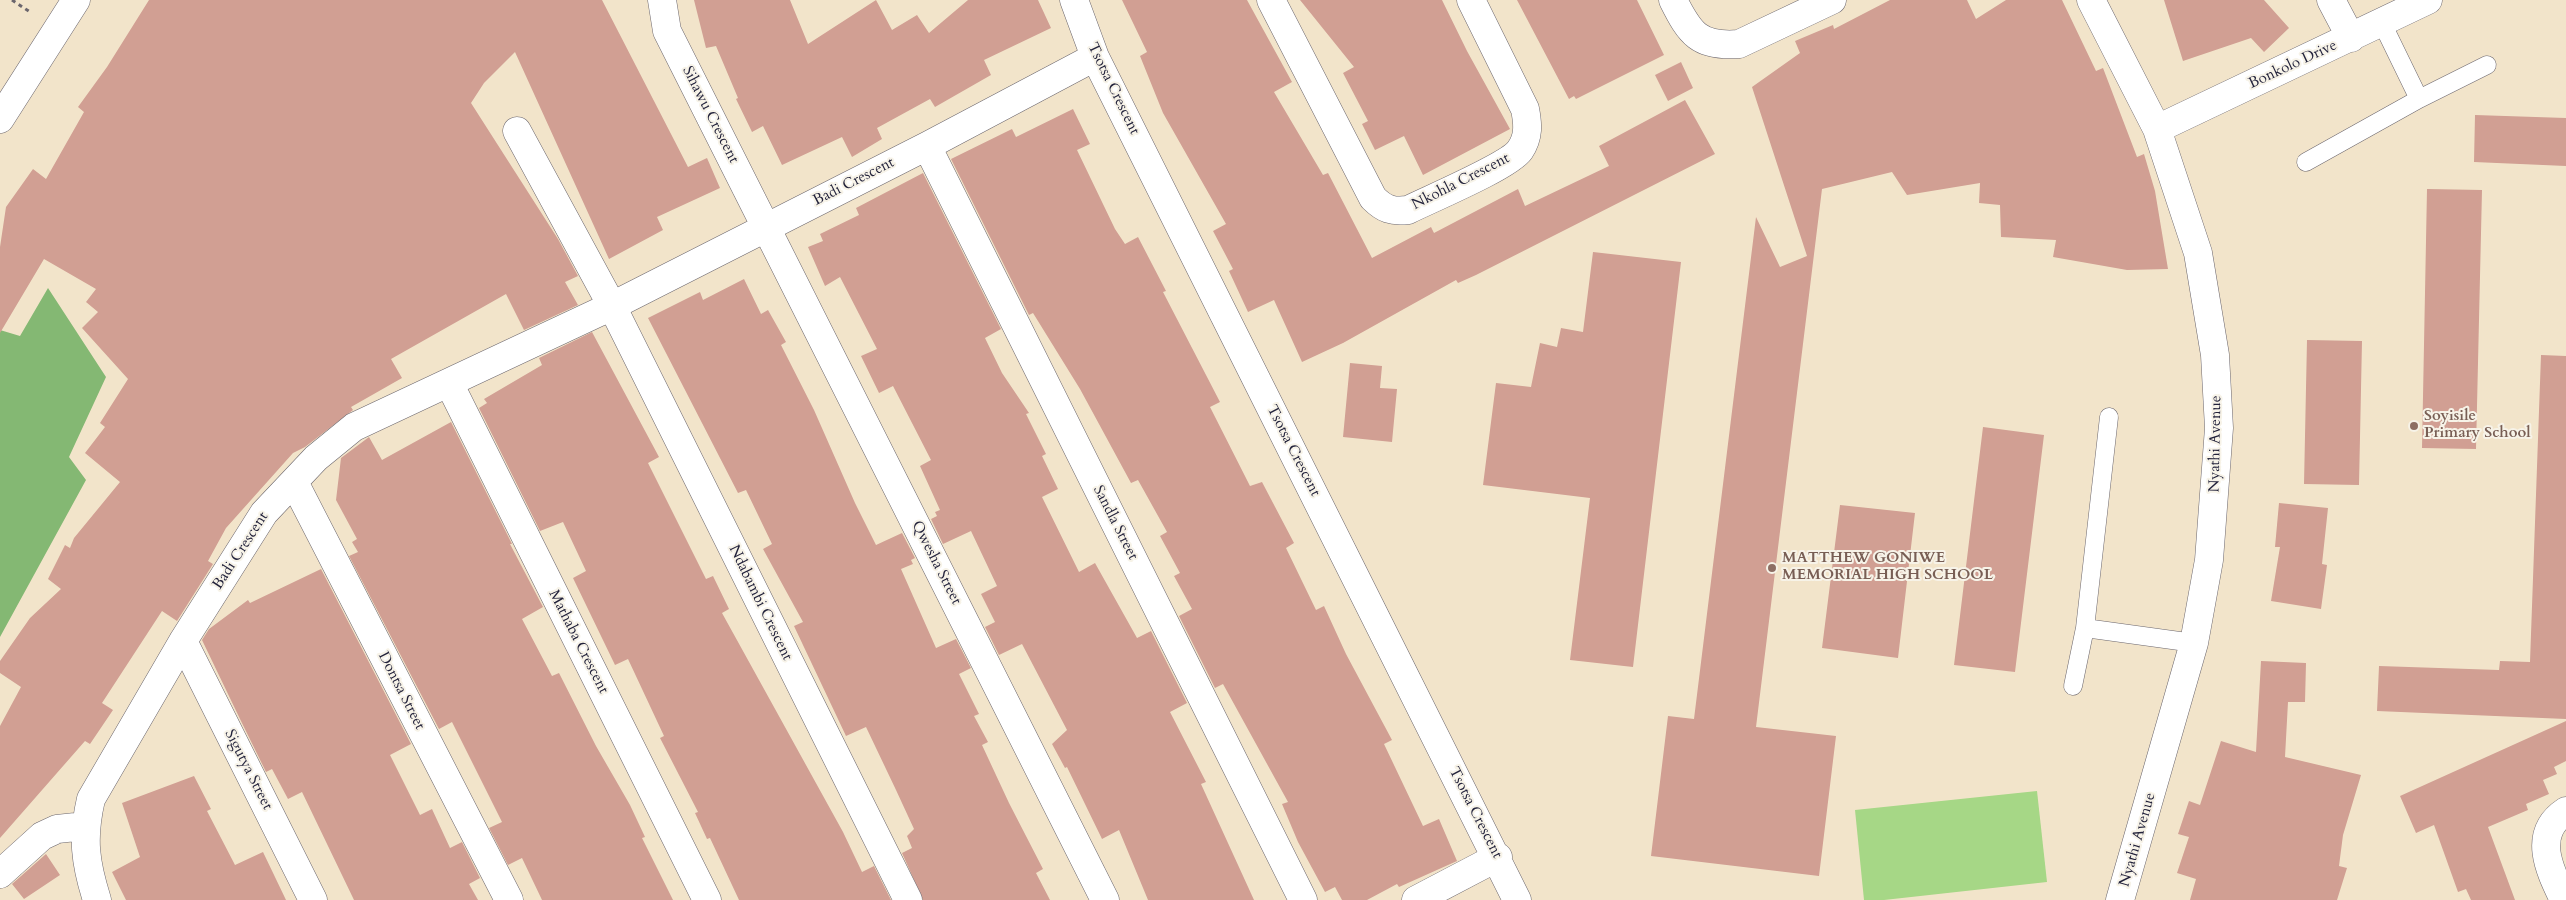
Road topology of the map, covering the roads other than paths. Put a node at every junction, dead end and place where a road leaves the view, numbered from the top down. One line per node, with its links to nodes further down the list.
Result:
1 (76, 0): 16 (street)
2 (662, 0): 21 (street, Sihawu Crescent)
3 (1074, 0): 13 (street, Tsotsa Crescent)
4 (1272, 0): 5 (street, Nkohla Crescent)
5 (1471, 0)
6 (1672, 0): 7 (street)
7 (1832, 0)
8 (2092, 0): 17 (street, Nyathi Avenue)
9 (2331, 0): 12 (street)
10 (2428, 0): 11 (street, Bonkolo Drive)
11 (2382, 23): 12 (street, Bonkolo Drive); 15 (lane)
12 (2351, 38): 17 (street, Bonkolo Drive)
13 (1095, 56): 19 (street, Badi Crescent); 32 (street, Tsotsa Crescent)
14 (2487, 65): 15 (lane)
15 (2419, 99): 20 (lane)
16 (0, 119)
17 (2157, 129): 28 (street, Nyathi Avenue)
18 (517, 132): 22 (street)
19 (927, 146): 21 (street, Badi Crescent); 40 (street, Sandla Street)
20 (2306, 162)
21 (767, 226): 22 (street, Badi Crescent); 39 (street, Qwesha Street)
22 (612, 306): 23 (street, Badi Crescent); 38 (street, Ndabambi Crescent)
23 (450, 383): 25 (street, Badi Crescent); 37 (street, Mathaba Crescent)
24 (2109, 417): 26 (lane)
25 (294, 482): 27 (street, Badi Crescent); 36 (street, Dontsa Street)
26 (2085, 628): 28 (lane); 29 (lane)
27 (183, 641): 31 (street, Badi Crescent); 35 (street, Sigutya Street)
28 (2194, 643): 43 (street, Nyathi Avenue)
29 (2073, 686)
30 (2566, 811): 44 (street)
31 (85, 826): 33 (street); 34 (street, Badi Crescent)
32 (1498, 857): 41 (street); 42 (street, Tsotsa Crescent)
33 (0, 874)
34 (97, 900)
35 (313, 900)
36 (508, 900)
37 (708, 900)
38 (908, 900)
39 (1105, 900)
40 (1304, 900)
41 (1416, 900)
42 (1517, 900)
43 (2120, 900)
44 (2564, 900)

